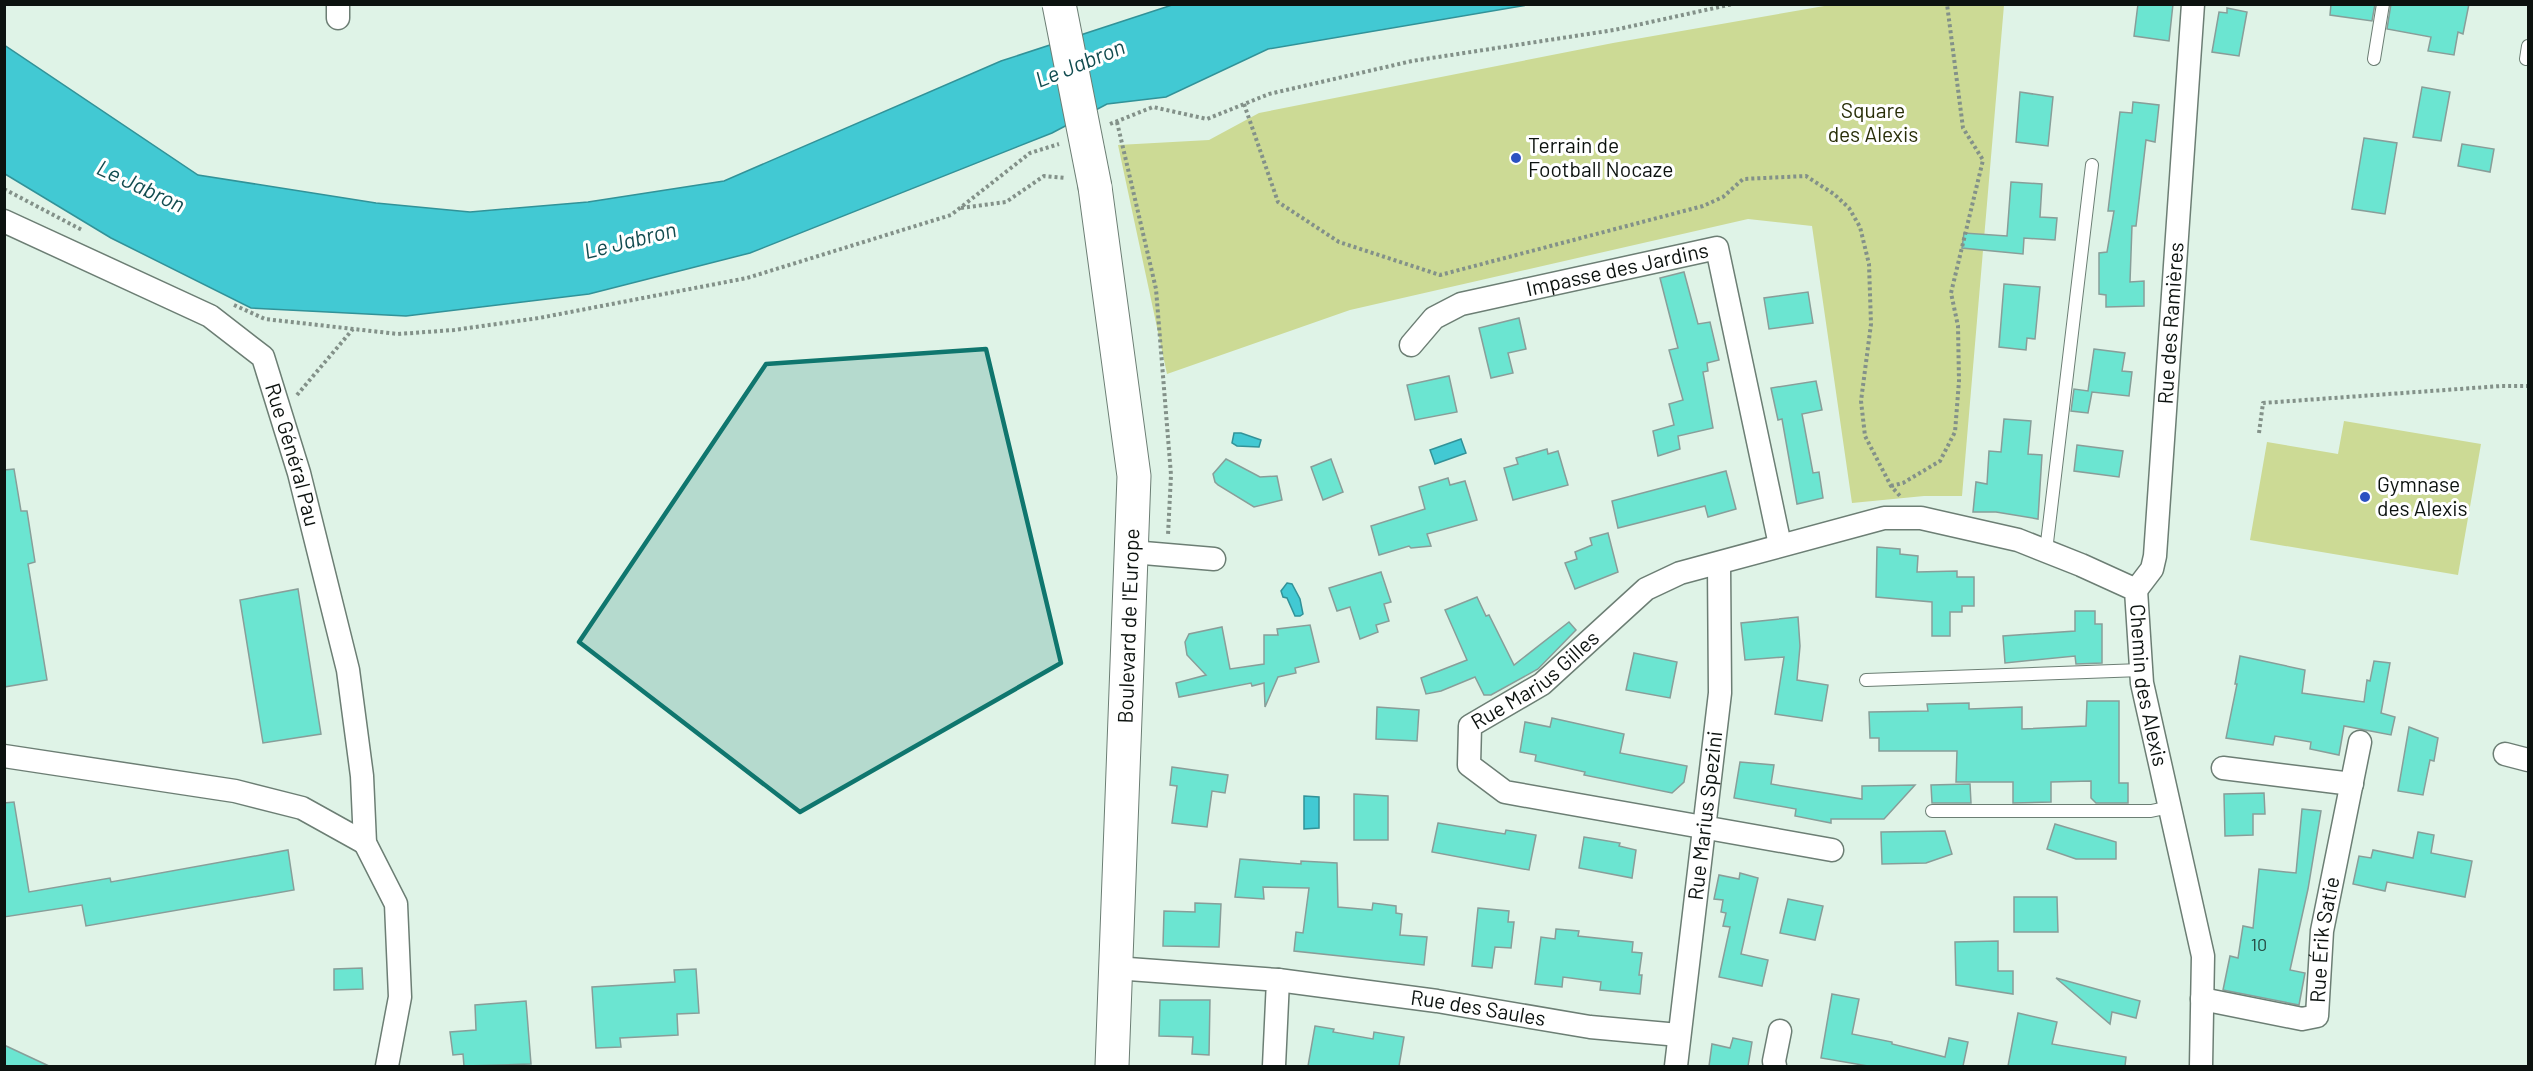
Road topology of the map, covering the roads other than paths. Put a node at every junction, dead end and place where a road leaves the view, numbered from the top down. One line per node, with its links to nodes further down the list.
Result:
1 (1059, 4): 12 (main road, Boulevard de l'Europe, bridge)
2 (2193, 4): 15 (street, Rue des Ramières)
3 (2383, 4): 5 (lane)
4 (2529, 45): 6 (lane)
5 (2374, 59)
6 (2526, 59)
7 (2092, 165): 11 (lane)
8 (4, 221): 27 (street, Rue Général Pau)
9 (1411, 345): 10 (street, Impasse des Jardins)
10 (1780, 545): 11 (street, Chemin des Alexis); 14 (street, Chemin des Alexis)
11 (2046, 551): 15 (street, Chemin des Alexis)
12 (1132, 552): 13 (street); 29 (main road, Boulevard de l'Europe)
13 (1214, 559)
14 (1719, 564): 26 (street, Rue Marius Spezini); 26 (street, Rue Marius Gilles)
15 (2136, 590): 16 (street, Chemin des Alexis)
16 (2141, 670): 17 (lane); 24 (street, Chemin des Alexis)
17 (1866, 680)
18 (2360, 742): 23 (street, Rue Érik Satie)
19 (2505, 754): 21 (street)
20 (4, 756): 27 (street)
21 (2529, 760)
22 (2223, 768): 23 (street)
23 (2352, 784): 31 (street, Rue Érik Satie)
24 (2170, 807): 25 (lane); 31 (street, Chemin des Alexis)
25 (1932, 811)
26 (1703, 826): 28 (street); 33 (street, Rue Marius Spezini)
27 (365, 843): 34 (street, Rue Général Pau)
28 (1832, 850)
29 (1115, 968): 30 (street, Rue des Saules); 35 (main road, Boulevard de l'Europe)
30 (1278, 980): 33 (street, Rue des Saules); 36 (street)
31 (2202, 999): 39 (street, Chemin des Alexis)
32 (1780, 1031): 38 (street)
33 (1679, 1035): 37 (street, Rue Marius Spezini)
34 (387, 1066)
35 (1112, 1066)
36 (1274, 1066)
37 (1676, 1066)
38 (1775, 1066)
39 (2201, 1066)

